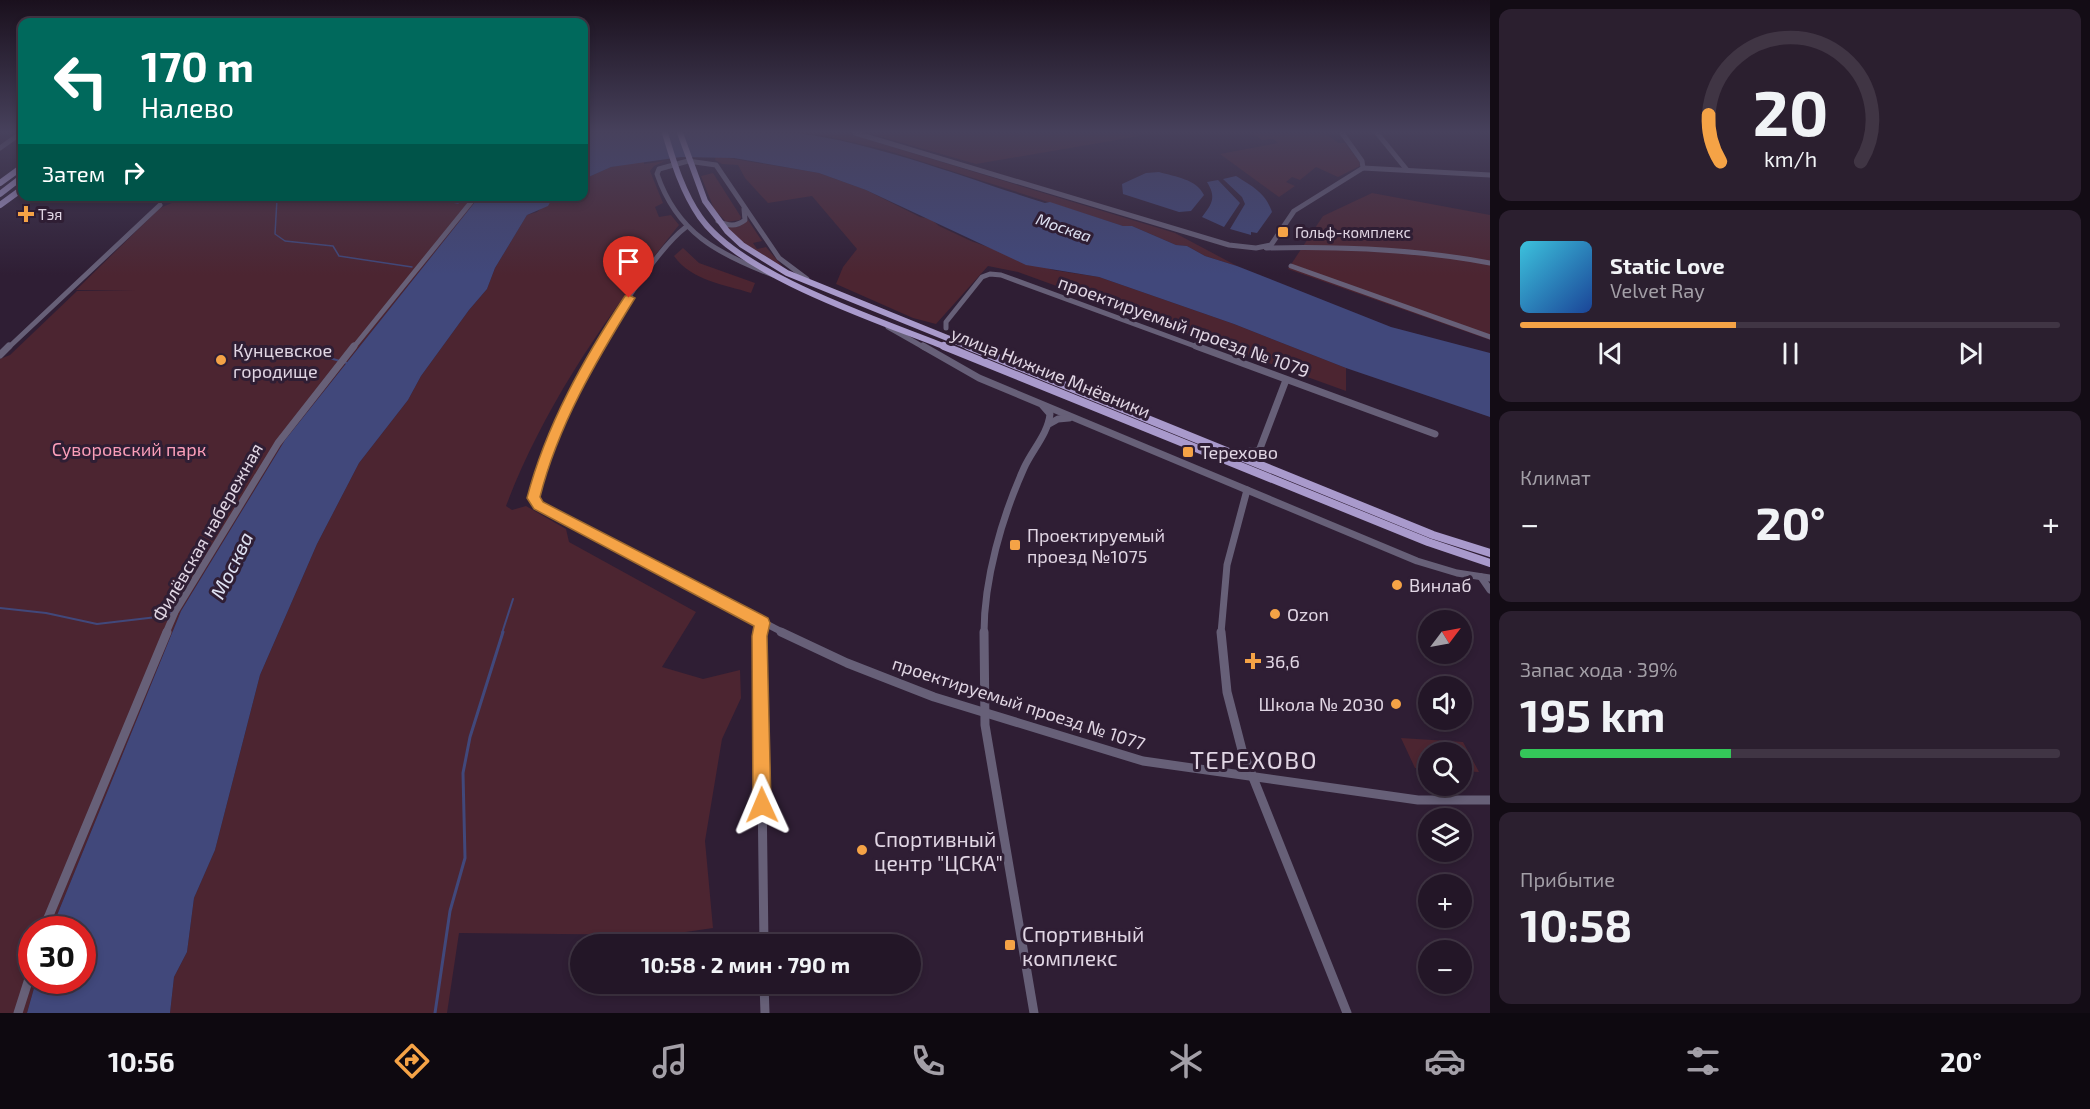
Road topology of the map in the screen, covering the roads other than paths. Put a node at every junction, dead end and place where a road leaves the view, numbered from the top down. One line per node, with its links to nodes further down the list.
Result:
1 (18, 180): 9 (main road)
2 (659, 180): 17 (street)
3 (679, 180): 23 (main road, улица Нижние Мнёвники)
4 (696, 180): 16 (main road, улица Нижние Мнёвники)
5 (726, 180): 14 (street)
6 (1015, 180): 18 (street)
7 (1344, 180): 19 (street)
8 (18, 192): 12 (main road)
9 (0, 194)
10 (18, 199): 15 (main road)
11 (472, 201): 45 (street, Филёвская набережная)
12 (0, 205)
13 (160, 206): 28 (street)
14 (743, 207): 16 (street); 24 (street)
15 (0, 212)
16 (711, 215): 24 (main road, улица Нижние Мнёвники)
17 (686, 227): 23 (street); 41 (street, проектируемый проезд № 1077)
18 (1241, 247): 19 (street); 20 (street)
19 (1263, 248): 21 (street)
20 (1250, 251)
21 (1490, 263)
22 (1291, 266): 27 (street)
23 (788, 282): 25 (main road, улица Нижние Мнёвники)
24 (822, 289): 36 (main road, улица Нижние Мнёвники)
25 (863, 313): 30 (street); 37 (main road, улица Нижние Мнёвники)
26 (946, 328): 29 (street, проектируемый проезд № 1079)
27 (1490, 337)
28 (0, 355)
29 (1286, 380): 33 (street, проектируемый проезд № 1079); 34 (street)
30 (1042, 405): 31 (street); 32 (street)
31 (1074, 418): 32 (street); 35 (street)
32 (1049, 424): 42 (street)
33 (1435, 434)
34 (1250, 451)
35 (1247, 490): 38 (street); 43 (street)
36 (1490, 553)
37 (1490, 563)
38 (1481, 577): 39 (street); 40 (street)
39 (1490, 578)
40 (1490, 590)
41 (763, 623): 42 (street, проектируемый проезд № 1077); 46 (street)
42 (983, 711): 43 (street, проектируемый проезд № 1077); 51 (street)
43 (1251, 777): 44 (street, проектируемый проезд № 1077); 52 (street)
44 (1490, 800)
45 (49, 916)
46 (764, 934)
47 (24, 994): 49 (street)
48 (764, 994): 50 (street)
49 (18, 1013)
50 (765, 1013)
51 (1034, 1013)
52 (1347, 1013)

